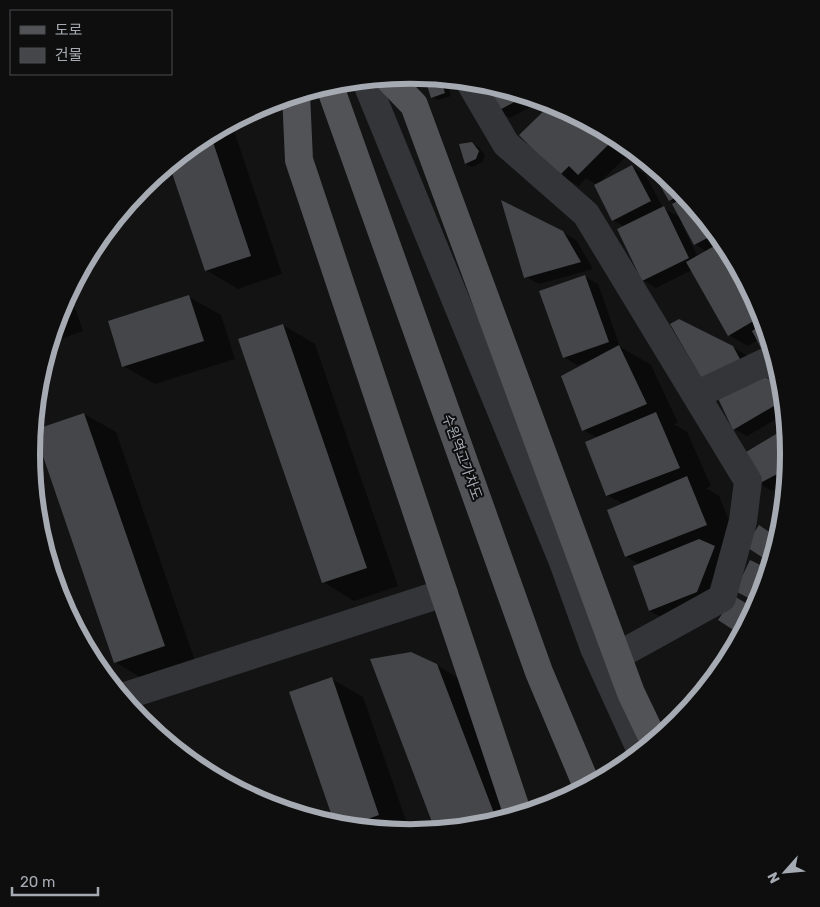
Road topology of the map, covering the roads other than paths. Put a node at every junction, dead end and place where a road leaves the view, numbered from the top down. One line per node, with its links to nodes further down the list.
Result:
1 (399, 83): 9 (main road)
2 (368, 86): 12 (street)
3 (474, 90): 7 (street)
4 (332, 92): 13 (main road, 수원역고가차도)
5 (296, 101): 8 (main road)
6 (768, 361): 7 (street)
7 (696, 395): 9 (street)
8 (444, 593): 10 (street); 14 (main road)
9 (617, 656): 11 (main road)
10 (130, 694)
11 (651, 734)
12 (638, 745)
13 (584, 780)
14 (516, 808)

